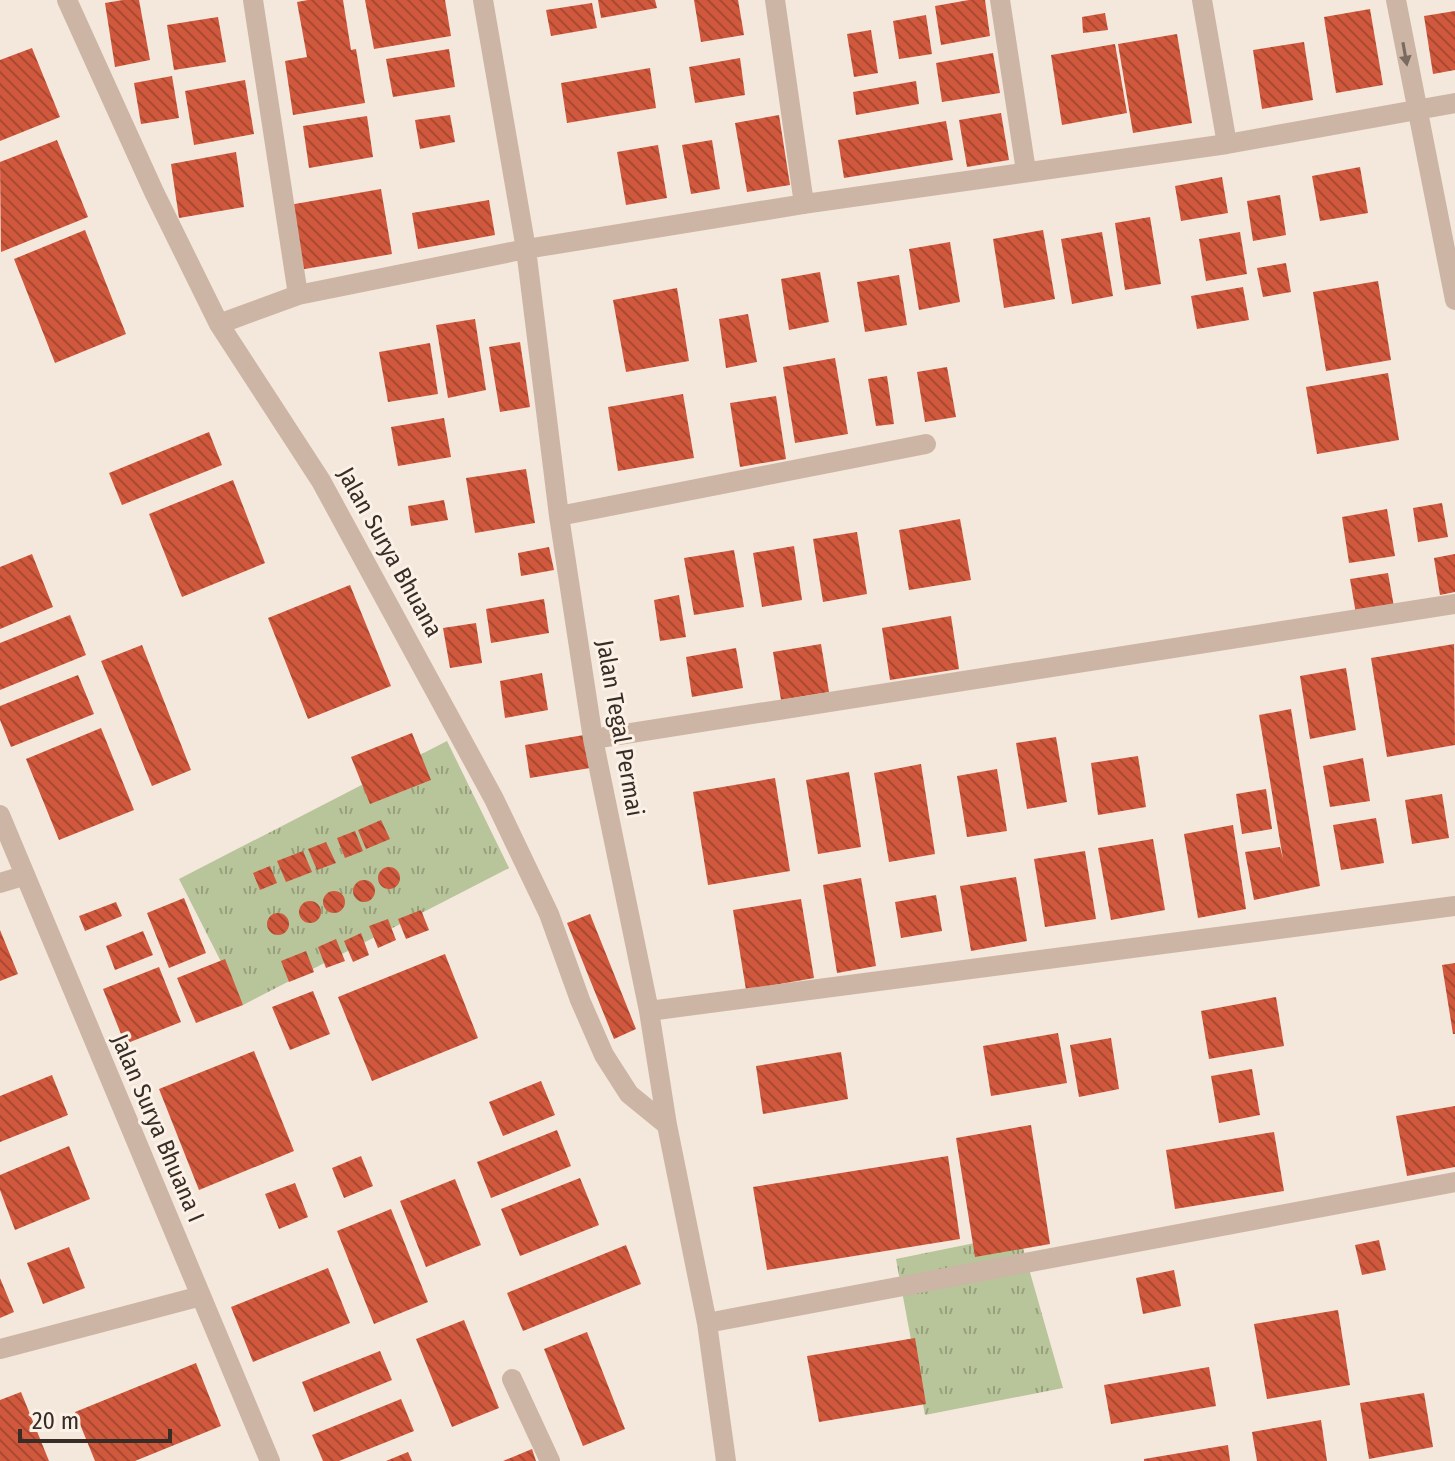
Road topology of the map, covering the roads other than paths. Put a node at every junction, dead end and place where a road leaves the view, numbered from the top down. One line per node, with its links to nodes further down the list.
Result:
1 (67, 0): 16 (street, Jalan Surya Bhuana)
2 (253, 0): 14 (street)
3 (483, 0): 13 (street, Jalan Tegal Permai)
4 (775, 0): 12 (street)
5 (1000, 0): 11 (street)
6 (1202, 0): 10 (street)
7 (1396, 0): 9 (street, one-way to 9)
8 (1455, 103): 9 (street)
9 (1415, 108): 10 (street); 15 (street)
10 (1227, 144): 11 (street)
11 (1026, 171): 12 (street)
12 (804, 204): 13 (street)
13 (526, 249): 14 (street); 18 (street, Jalan Tegal Permai)
14 (298, 295): 16 (street)
15 (1455, 300)
16 (219, 324): 26 (street, Jalan Surya Bhuana)
17 (926, 444): 18 (street)
18 (559, 516): 20 (street, Jalan Tegal Permai)
19 (1455, 604): 20 (street)
20 (593, 739): 25 (street, Jalan Tegal Permai)
21 (0, 815): 22 (street, Jalan Surya Bhuana I)
22 (23, 876): 23 (street); 28 (street, Jalan Surya Bhuana I)
23 (0, 883)
24 (1455, 906): 25 (street)
25 (649, 1011): 26 (street, Jalan Tegal Permai)
26 (667, 1125): 29 (street, Jalan Tegal Permai)
27 (1455, 1182): 29 (street)
28 (201, 1296): 30 (street); 32 (street, Jalan Surya Bhuana I)
29 (707, 1323): 34 (street, Jalan Tegal Permai)
30 (0, 1349)
31 (512, 1379): 33 (street)
32 (270, 1461)
33 (550, 1461)
34 (726, 1461)

